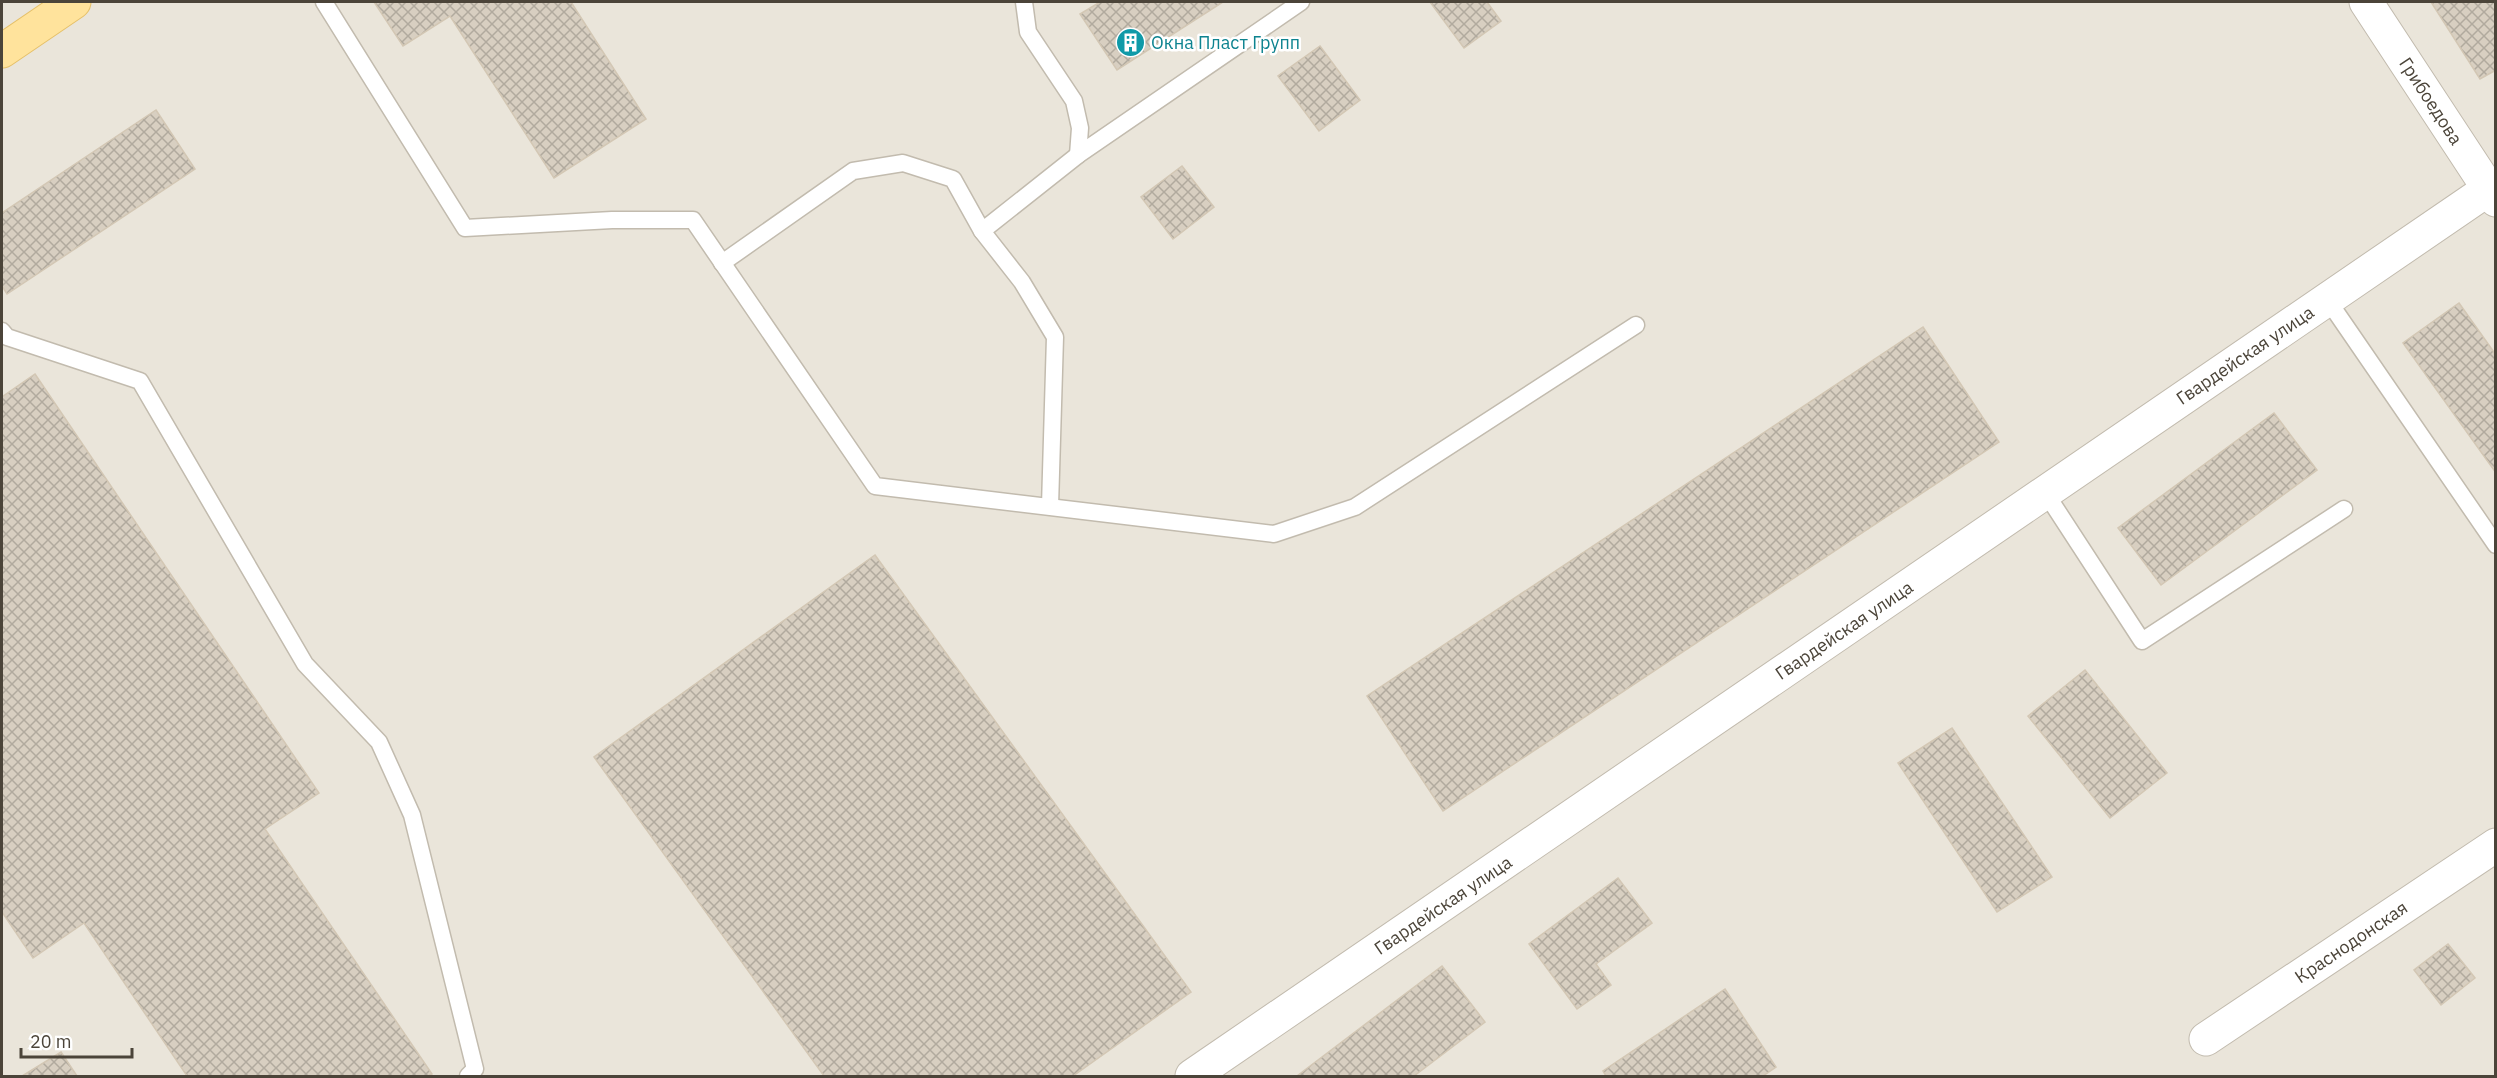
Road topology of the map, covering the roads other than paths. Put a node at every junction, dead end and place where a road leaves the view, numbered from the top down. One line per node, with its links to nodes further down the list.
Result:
1 (74, 2): 6 (main road)
2 (324, 2): 10 (lane)
3 (1024, 2): 7 (lane)
4 (1301, 2): 7 (lane)
5 (2366, 2): 8 (street, Грибоедова)
6 (2, 51)
7 (1078, 155): 9 (lane)
8 (2493, 191): 11 (street, Гвардейская улица)
9 (982, 231): 10 (lane); 15 (lane)
10 (722, 263): 15 (lane)
11 (2327, 299): 14 (street, Гвардейская улица); 17 (lane)
12 (1636, 325): 15 (lane)
13 (2, 331): 20 (lane)
14 (2045, 492): 16 (lane); 21 (street, Гвардейская улица)
15 (1050, 506)
16 (2344, 509)
17 (2496, 545)
18 (2496, 845): 19 (street, Краснодонская)
19 (2206, 1039)
20 (468, 1077)
21 (1192, 1077)

